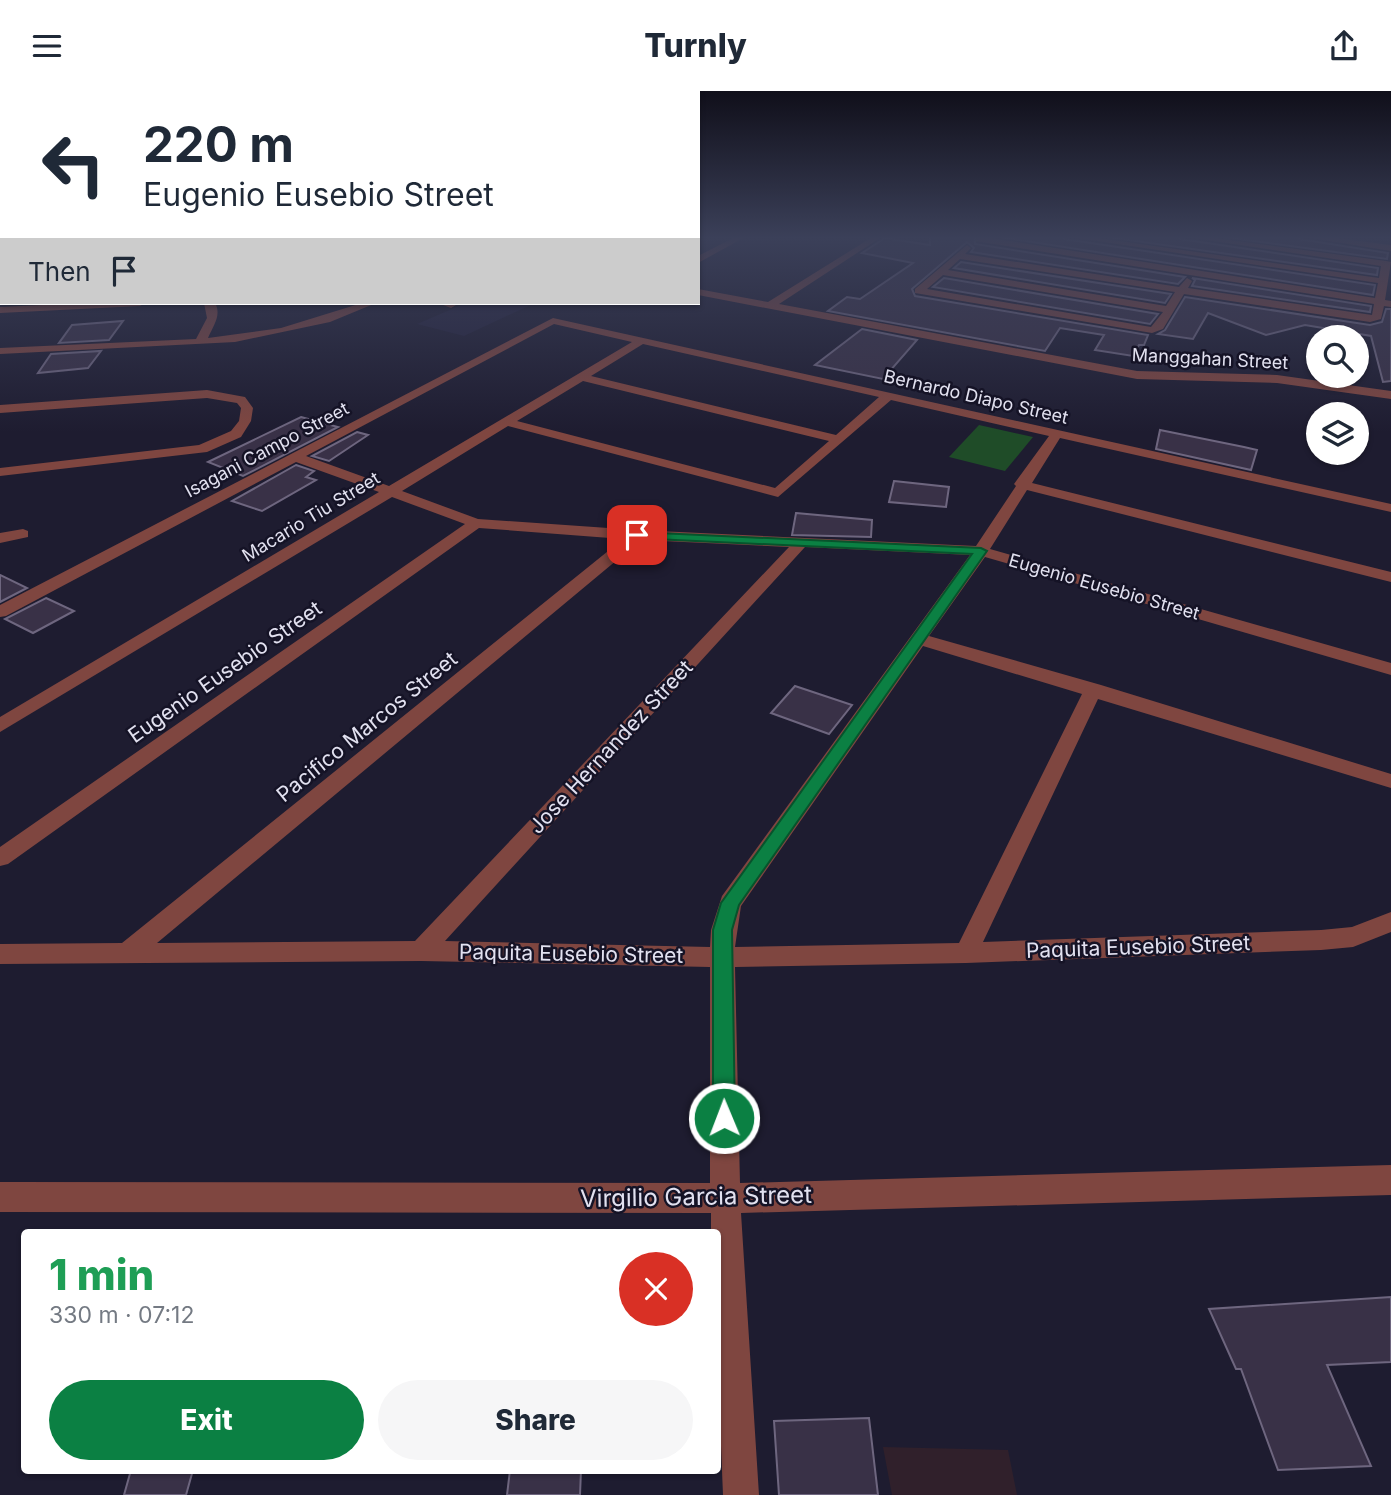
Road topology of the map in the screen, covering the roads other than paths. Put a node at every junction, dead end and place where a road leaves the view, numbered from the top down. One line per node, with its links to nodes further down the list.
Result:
1 (746, 302): 11 (street, Manggahan Street)
2 (776, 302): 11 (street)
3 (982, 302): 13 (street)
4 (1119, 302): 13 (street)
5 (1174, 302): 13 (street)
6 (1252, 302): 7 (street)
7 (1385, 303)
8 (100, 305): 12 (street)
9 (211, 305): 16 (street)
10 (366, 305): 16 (street)
11 (769, 306): 19 (street, Manggahan Street)
12 (0, 310)
13 (1169, 310)
14 (553, 321): 15 (street, Bernardo Diapo Street); 25 (street, Isagani Campo Street)
15 (641, 341): 18 (street, Macario Tiu Street); 20 (street, Bernardo Diapo Street)
16 (200, 342): 17 (street)
17 (0, 351)
18 (581, 377): 22 (street, Macario Tiu Street); 24 (street)
19 (1391, 395)
20 (888, 396): 23 (street, Bernardo Diapo Street); 24 (street)
21 (0, 409): 26 (street)
22 (506, 422): 24 (street); 28 (street, Macario Tiu Street)
23 (1057, 433): 27 (street); 29 (street, Bernardo Diapo Street)
24 (840, 440)
25 (295, 457): 28 (street, Eugenio Eusebio Street); 37 (street, Isagani Campo Street)
26 (0, 472)
27 (1021, 484): 35 (street); 36 (street)
28 (391, 491): 30 (street, Eugenio Eusebio Street); 41 (street, Macario Tiu Street)
29 (1391, 508)
30 (476, 523): 32 (street, Eugenio Eusebio Street); 43 (street, Eugenio Eusebio Street)
31 (23, 534): 33 (street)
32 (637, 535): 34 (street, Eugenio Eusebio Street); 48 (street, Pacifico Marcos Street)
33 (0, 538)
34 (801, 543): 35 (street, Eugenio Eusebio Street); 45 (street, Jose Hernandez Street)
35 (981, 551): 38 (street); 39 (street, Eugenio Eusebio Street)
36 (1391, 577)
37 (0, 613)
38 (919, 639): 40 (street); 49 (street)
39 (1391, 669)
40 (1094, 689): 42 (street); 46 (street)
41 (0, 726)
42 (1391, 781)
43 (0, 858)
44 (1391, 922): 46 (street, Paquita Eusebio Street)
45 (421, 951): 48 (street, Paquita Eusebio Street); 49 (street, Paquita Eusebio Street)
46 (966, 953): 49 (street, Paquita Eusebio Street)
47 (0, 954): 48 (street, Paquita Eusebio Street)
48 (126, 954)
49 (722, 957): 52 (street)
50 (1391, 1180): 52 (street, Virgilio Garcia Street)
51 (0, 1197): 52 (street, Virgilio Garcia Street)
52 (725, 1198): 53 (street)
53 (741, 1495)

